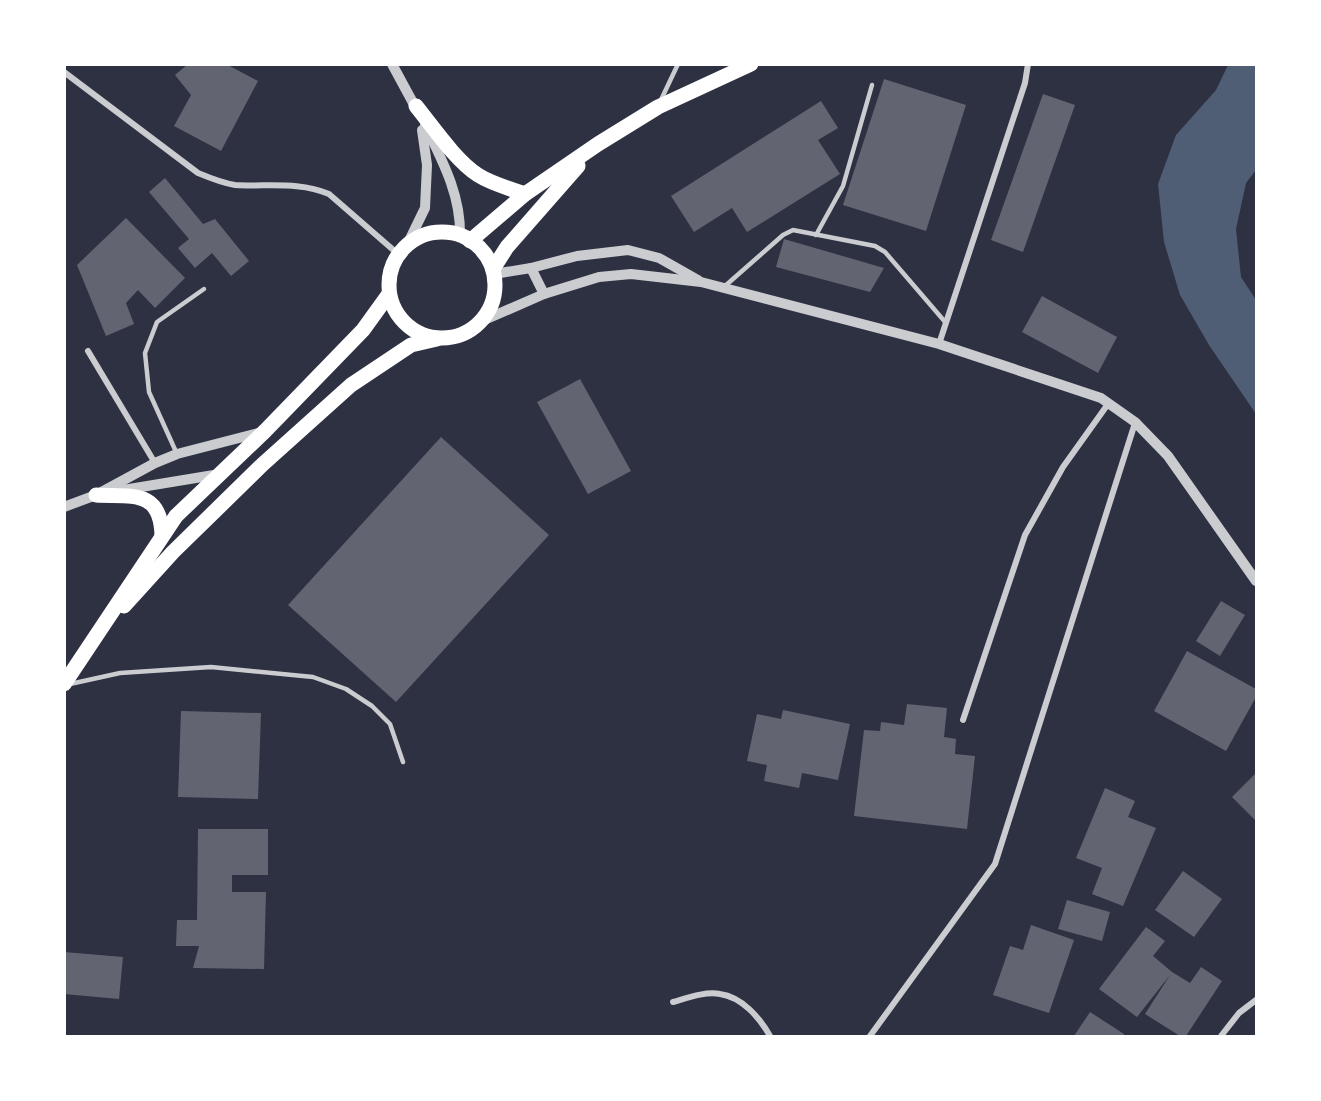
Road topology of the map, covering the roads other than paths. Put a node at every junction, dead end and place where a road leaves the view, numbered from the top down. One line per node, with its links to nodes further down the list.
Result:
1 (392, 64): 7 (street)
2 (678, 64): 8 (lane)
3 (751, 64): 8 (main road)
4 (1028, 64): 22 (street)
5 (64, 72): 13 (street)
6 (872, 85): 11 (lane)
7 (416, 106): 10 (main road); 12 (street); 13 (street)
8 (658, 107): 9 (main road)
9 (598, 144): 10 (main road); 15 (main road)
10 (525, 194): 12 (main road)
11 (816, 234): 17 (lane); 22 (lane)
12 (465, 238): 13 (main road); 15 (main road)
13 (403, 249): 19 (main road)
14 (531, 268): 15 (street); 16 (street); 20 (street)
15 (494, 272): 21 (main road)
16 (700, 282): 17 (street); 20 (street)
17 (723, 288): 24 (street)
18 (204, 289): 29 (lane)
19 (389, 294): 23 (main road); 28 (main road)
20 (544, 294): 21 (street)
21 (482, 321): 23 (main road)
22 (946, 323): 24 (street)
23 (437, 339): 31 (main road)
24 (939, 344): 26 (street)
25 (88, 351): 30 (street)
26 (1108, 404): 27 (street); 39 (street)
27 (1135, 422): 36 (street); 44 (street)
28 (265, 431): 29 (street); 32 (main road)
29 (177, 454): 30 (street)
30 (155, 463): 33 (street)
31 (263, 464): 32 (main road); 37 (main road)
32 (220, 474): 33 (street); 35 (main road)
33 (96, 495): 34 (street); 35 (main road)
34 (64, 507)
35 (162, 536): 37 (main road)
36 (1257, 580)
37 (86, 649): 38 (main road)
38 (64, 684): 40 (lane)
39 (963, 720)
40 (404, 762)
41 (1257, 1000): 45 (street)
42 (673, 1002): 43 (street)
43 (770, 1036)
44 (870, 1036)
45 (1221, 1036)

